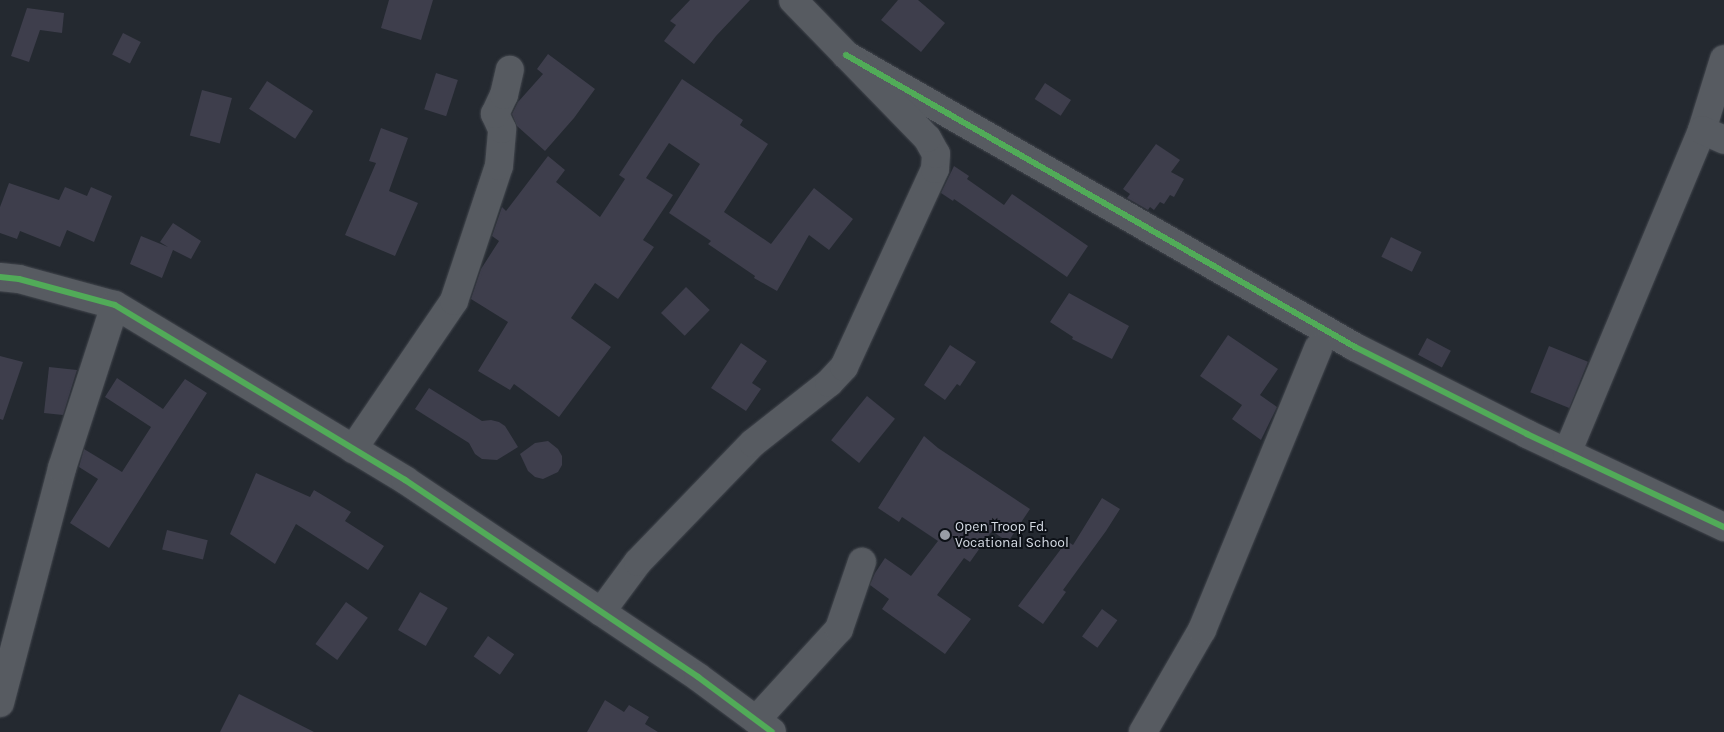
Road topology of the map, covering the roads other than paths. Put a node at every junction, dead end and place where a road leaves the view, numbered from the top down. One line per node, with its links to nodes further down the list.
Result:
1 (793, 0): 2 (street)
2 (846, 55): 10 (street); 13 (street)
3 (1724, 59): 5 (street)
4 (510, 70): 9 (street)
5 (1713, 135): 10 (street)
6 (0, 277): 7 (street)
7 (115, 305): 9 (street); 14 (street)
8 (1318, 348): 16 (street)
9 (353, 449): 13 (street)
10 (1567, 454): 11 (street)
11 (1724, 527)
12 (862, 562): 15 (street)
13 (601, 612): 15 (street)
14 (0, 703)
15 (764, 726)
16 (1143, 732)

